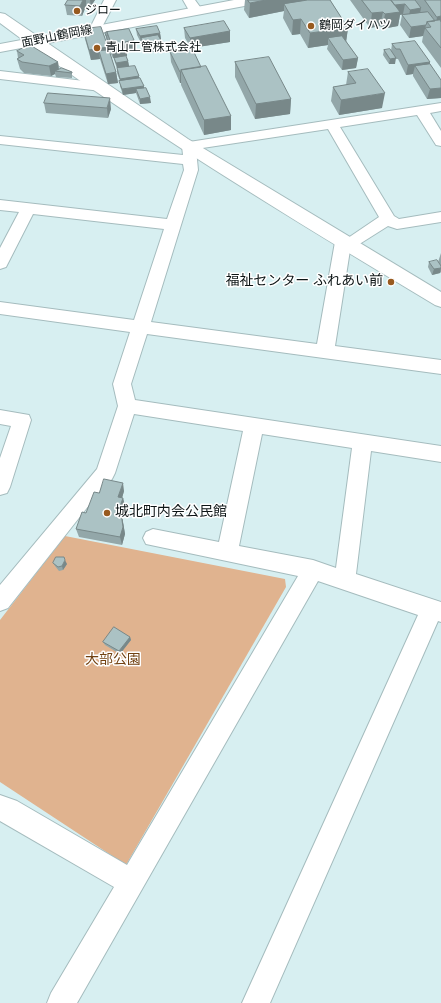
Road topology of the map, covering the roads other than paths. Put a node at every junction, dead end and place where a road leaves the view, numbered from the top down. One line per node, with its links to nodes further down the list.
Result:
1 (110, 0): 5 (street)
2 (255, 0): 3 (street, 面野山鶴岡線)
3 (192, 5): 5 (street, 面野山鶴岡線)
4 (0, 17): 6 (street)
5 (95, 30): 6 (street, 面野山鶴岡線)
6 (33, 42): 7 (street, 面野山鶴岡線); 9 (street)
7 (0, 48)
8 (0, 75): 9 (street)
9 (101, 87): 15 (street)
10 (441, 107): 11 (street)
11 (421, 110): 12 (street); 14 (street)
12 (332, 124): 15 (street); 19 (street)
13 (0, 140): 15 (street)
14 (441, 142)
15 (190, 153): 20 (street); 21 (street)
16 (0, 205): 17 (street)
17 (28, 208): 20 (street); 22 (street)
18 (441, 217): 19 (street)
19 (388, 219): 21 (street)
20 (173, 225): 25 (street)
21 (345, 243): 23 (street); 26 (street)
22 (0, 263)
23 (441, 300)
24 (0, 308): 25 (street)
25 (140, 326): 26 (street); 28 (street)
26 (325, 351): 27 (street)
27 (441, 366)
28 (128, 406): 30 (street); 38 (street)
29 (0, 417): 33 (street)
30 (254, 426): 31 (street); 35 (street)
31 (362, 443): 32 (street); 37 (street)
32 (441, 454)
33 (0, 487)
34 (154, 538): 35 (street)
35 (227, 552): 36 (street)
36 (313, 570): 37 (street); 41 (street)
37 (345, 580): 39 (street)
38 (0, 601)
39 (437, 611): 43 (street)
40 (0, 808): 41 (street)
41 (130, 882): 42 (street)
42 (61, 1003)
43 (256, 1003)

